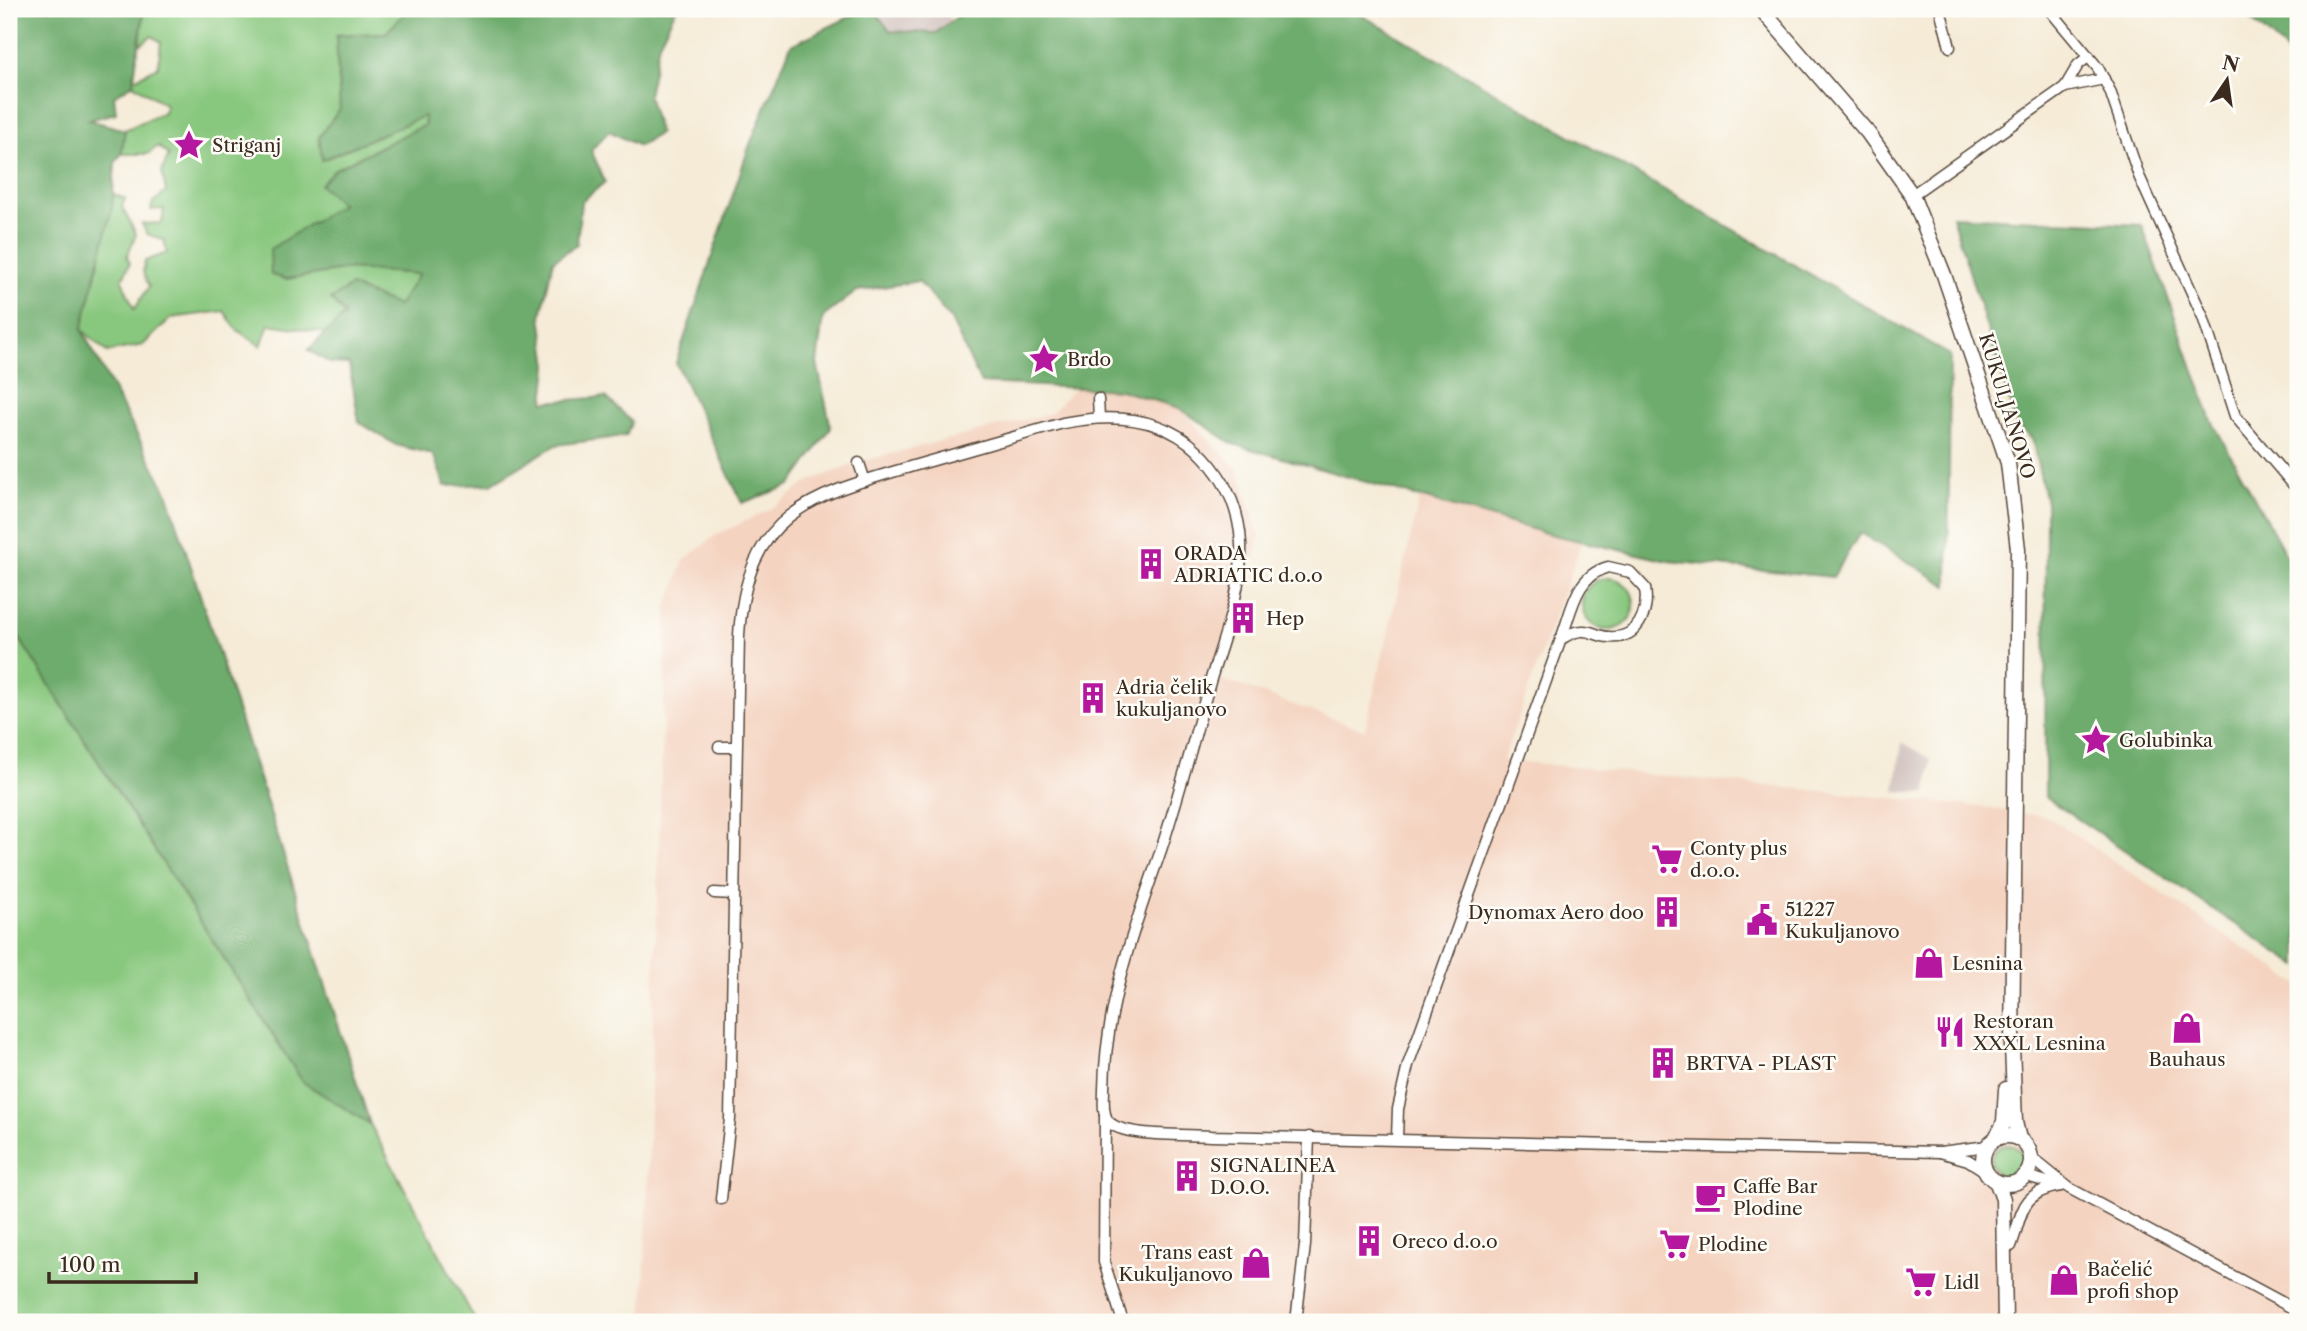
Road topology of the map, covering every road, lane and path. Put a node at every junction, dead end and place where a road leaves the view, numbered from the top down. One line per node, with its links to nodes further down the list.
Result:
1 (1761, 9): 8 (main road, KUKULJANOVO)
2 (1940, 9): 4 (street)
3 (2049, 9): 5 (street)
4 (1950, 47)
5 (2089, 55): 6 (street); 7 (street)
6 (2104, 79): 7 (street); 13 (street)
7 (2065, 87): 8 (street)
8 (1912, 195): 19 (main road, KUKULJANOVO)
9 (1098, 399): 10 (street)
10 (1099, 418): 12 (street); 20 (street)
11 (859, 463): 12 (street)
12 (865, 481): 16 (street)
13 (2298, 490)
14 (1561, 639): 14 (street); 22 (street)
15 (719, 747): 16 (street)
16 (736, 747): 18 (street)
17 (715, 893): 18 (street)
18 (733, 894): 31 (street)
19 (2012, 1046): 23 (main road, KUKULJANOVO); 24 (main road, KUKULJANOVO)
20 (1105, 1115): 21 (street); 34 (street)
21 (1309, 1137): 22 (street); 35 (street)
22 (1396, 1138): 25 (street)
23 (2018, 1139): 24 (main road); 26 (main road)
24 (1992, 1142): 25 (street); 27 (main road, KUKULJANOVO)
25 (1940, 1152): 27 (street)
26 (2032, 1158): 28 (main road); 30 (street)
27 (1985, 1171): 29 (main road)
28 (2021, 1179): 29 (main road); 30 (street); 32 (main road)
29 (1997, 1182): 32 (main road)
30 (2065, 1187): 32 (street); 33 (street)
31 (721, 1199)
32 (2009, 1252): 36 (main road)
33 (2298, 1311)
34 (1123, 1322)
35 (1296, 1322)
36 (2005, 1322)

